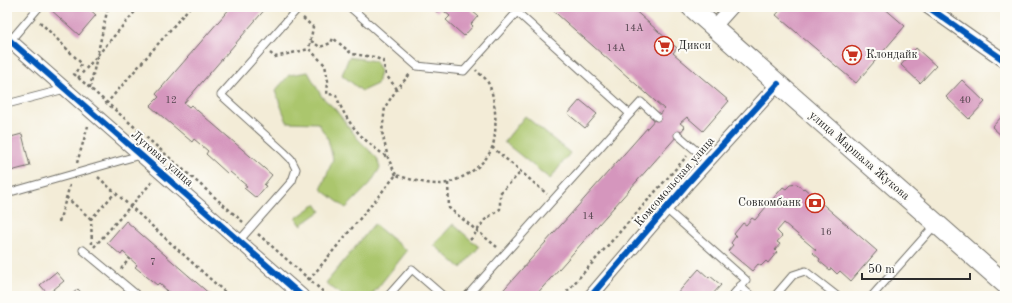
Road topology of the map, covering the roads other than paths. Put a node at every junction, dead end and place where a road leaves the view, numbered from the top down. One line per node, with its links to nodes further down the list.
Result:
1 (39, 7): 9 (lane)
2 (350, 7): 7 (lane)
3 (691, 7): 8 (main road, улица Маршала Жукова)
4 (732, 7): 8 (street)
5 (928, 7): 10 (street)
6 (297, 9): 22 (lane)
7 (515, 9): 14 (lane)
8 (714, 27): 11 (main road, улица Маршала Жукова)
9 (9, 39): 12 (street, Луговая улица)
10 (1005, 61)
11 (778, 84): 18 (street, Комсомольская улица); 21 (main road, улица Маршала Жукова)
12 (65, 89): 13 (lane); 17 (street, Луговая улица)
13 (7, 104)
14 (630, 114): 15 (lane); 30 (lane)
15 (657, 117)
16 (678, 135): 18 (lane)
17 (140, 155): 19 (lane); 22 (street, Луговая улица)
18 (708, 161): 20 (street, Комсомольская улица)
19 (7, 193)
20 (666, 209): 25 (lane); 31 (street, Комсомольская улица)
21 (936, 223): 24 (main road, улица Маршала Жукова); 36 (lane)
22 (239, 241): 26 (street, Луговая улица)
23 (83, 250): 27 (lane)
24 (1005, 284)
25 (740, 286): 32 (lane); 33 (lane)
26 (300, 294)
27 (138, 296)
28 (388, 296): 29 (lane)
29 (443, 296)
30 (467, 296)
31 (591, 296)
32 (732, 296)
33 (751, 296)
34 (775, 296): 35 (lane)
35 (837, 296)
36 (872, 296)

